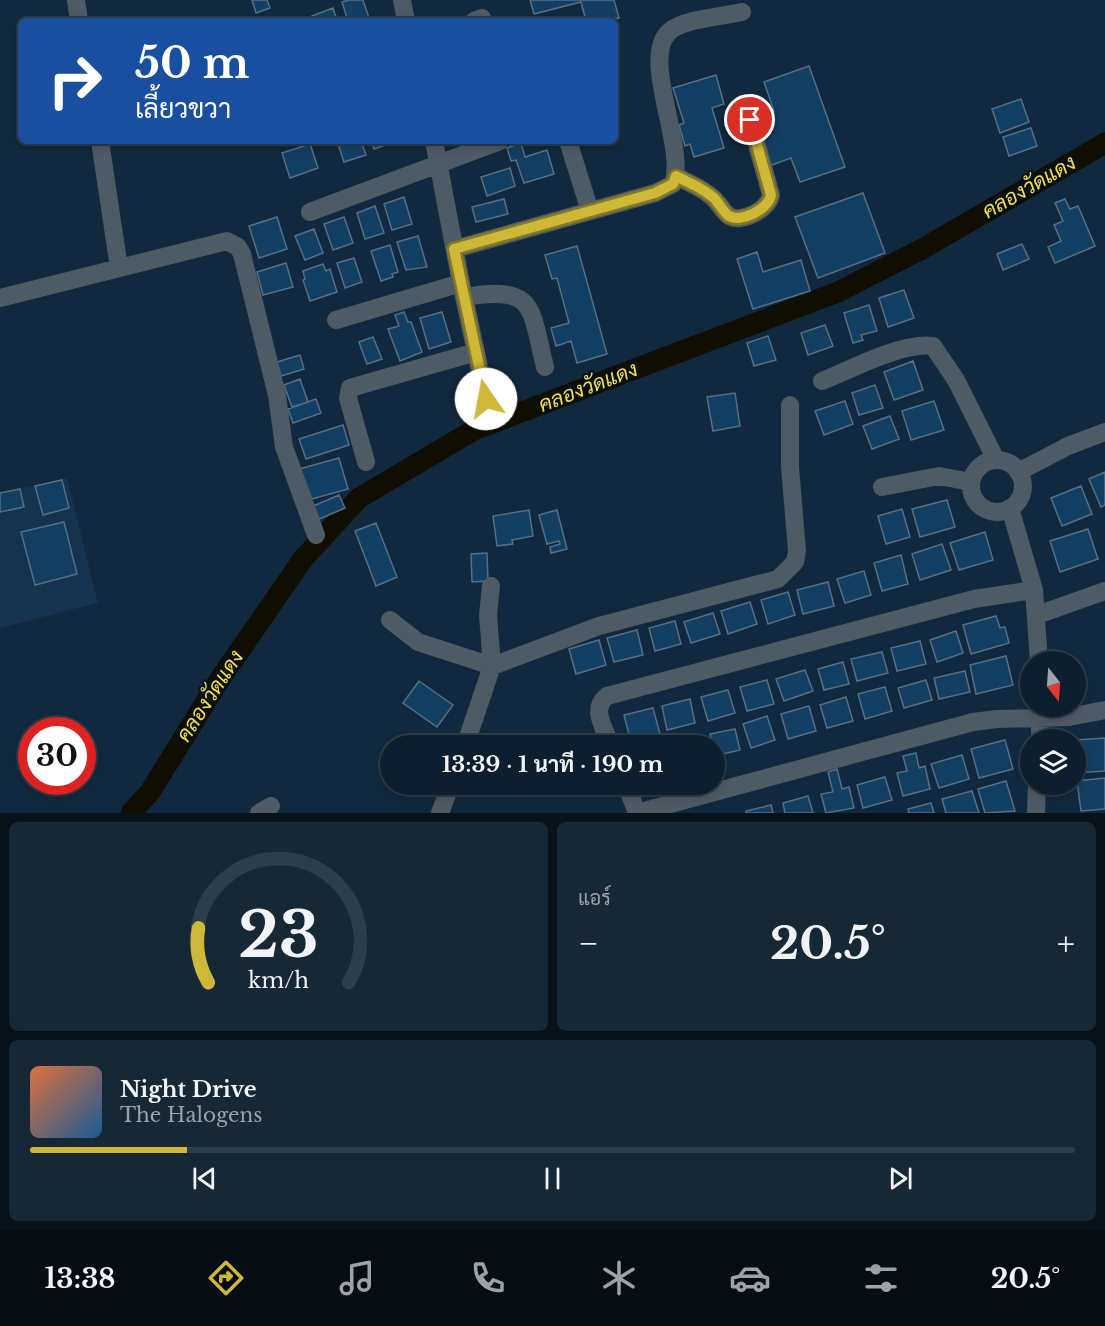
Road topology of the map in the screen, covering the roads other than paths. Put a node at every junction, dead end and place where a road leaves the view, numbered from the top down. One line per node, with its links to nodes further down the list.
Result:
1 (76, 0): 4 (street)
2 (402, 0): 5 (street)
3 (742, 12): 12 (street)
4 (79, 18)
5 (405, 18)
6 (750, 120): 12 (street)
7 (100, 144): 16 (street)
8 (435, 144): 11 (street)
9 (492, 144): 11 (street)
10 (569, 144): 13 (street)
11 (439, 164): 14 (street); 15 (street)
12 (676, 176): 13 (street)
13 (590, 211): 15 (street)
14 (310, 212)
15 (454, 249): 17 (street)
16 (119, 268): 18 (street); 32 (street)
17 (462, 290): 19 (street); 20 (street); 21 (street)
18 (0, 298)
19 (336, 320)
20 (476, 352): 23 (street); 27 (street)
21 (545, 368)
22 (822, 381): 26 (street)
23 (486, 399)
24 (790, 405): 39 (street)
25 (1105, 432): 28 (street)
26 (996, 460): 28 (street); 29 (street)
27 (366, 462)
28 (1018, 472): 31 (street)
29 (971, 482): 30 (street); 31 (street)
30 (882, 488)
31 (1010, 508): 34 (street)
32 (316, 535)
33 (491, 586): 39 (street)
34 (1034, 590): 36 (street); 44 (street)
35 (1105, 591): 36 (street)
36 (1037, 615): 38 (street)
37 (390, 620): 39 (street)
38 (1039, 651)
39 (492, 666): 43 (street)
40 (1105, 710): 41 (street)
41 (1086, 711)
42 (1020, 716): 49 (street)
43 (469, 735)
44 (607, 735)
45 (447, 795): 48 (street)
46 (630, 795): 49 (street)
47 (1037, 795): 50 (street)
48 (440, 813)
49 (637, 813)
50 (1036, 813)

